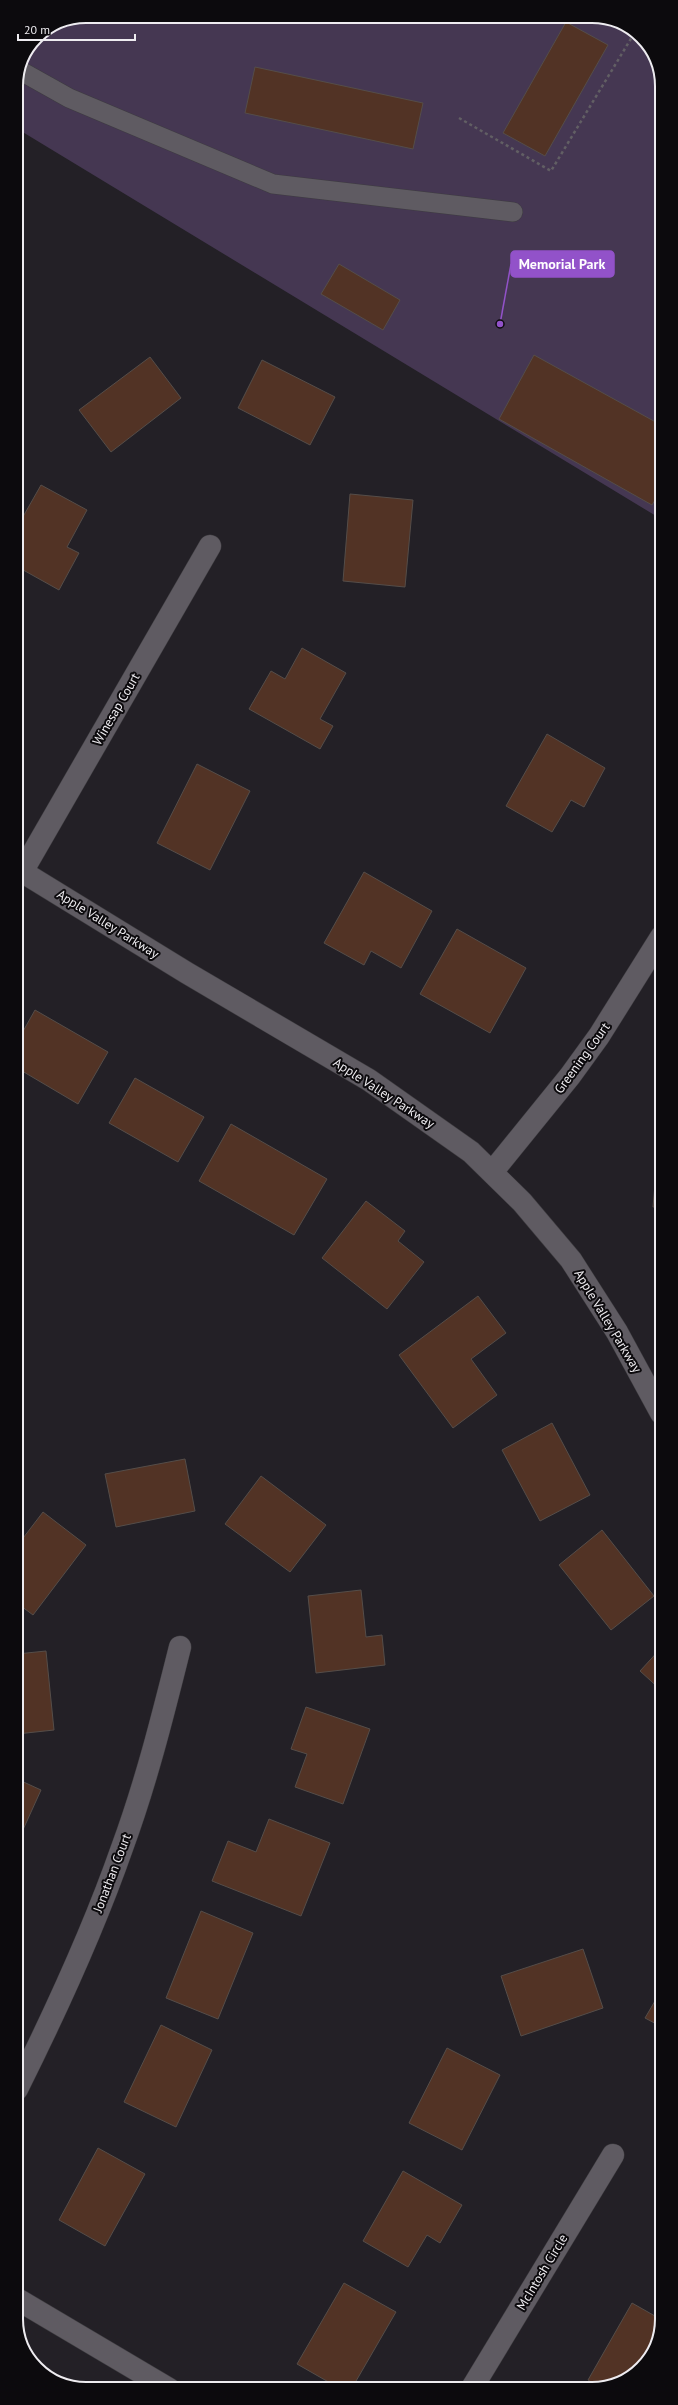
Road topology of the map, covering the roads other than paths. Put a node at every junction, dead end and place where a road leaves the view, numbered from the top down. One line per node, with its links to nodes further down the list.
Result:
1 (24, 73): 2 (lane)
2 (513, 212)
3 (210, 546): 4 (street, Winesap Court)
4 (23, 865)
5 (23, 872): 7 (street, Apple Valley Parkway)
6 (655, 947): 7 (street, Greening Court)
7 (493, 1171): 8 (street, Apple Valley Parkway)
8 (655, 1402)
9 (180, 1648): 10 (street, Jonathan Court)
10 (23, 2077)
11 (613, 2155): 14 (street, McIntosh Circle)
12 (23, 2303): 13 (street)
13 (157, 2382)
14 (476, 2382)

